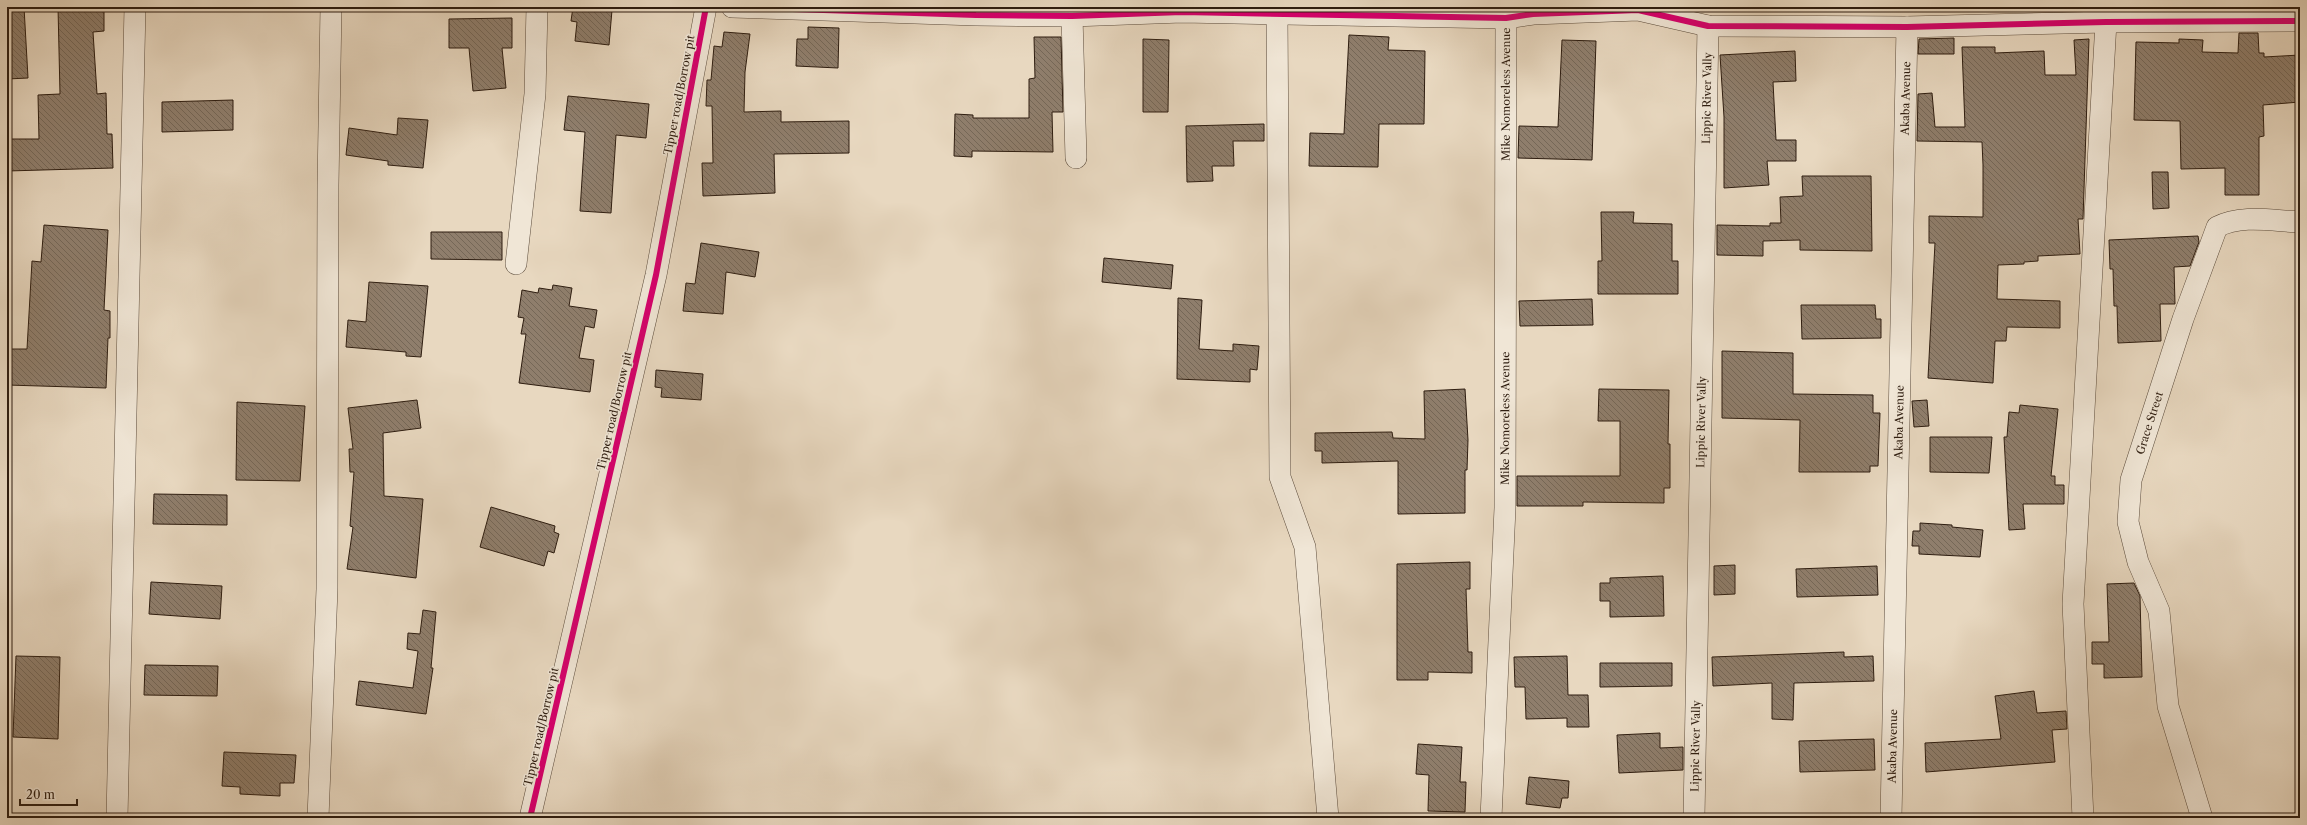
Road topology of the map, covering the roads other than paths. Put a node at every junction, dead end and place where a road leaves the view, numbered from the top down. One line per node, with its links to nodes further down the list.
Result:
1 (134, 7): 23 (street); 24 (street)
2 (331, 7): 25 (street)
3 (537, 7): 22 (street)
4 (706, 7): 26 (street, Tipper road/Borrow pit)
5 (732, 7): 6 (street)
6 (862, 9): 9 (street)
7 (1638, 9): 15 (street); 18 (street)
8 (1182, 10): 11 (street); 14 (street)
9 (976, 11): 14 (street)
10 (1379, 11): 11 (street); 15 (street)
11 (1277, 14): 27 (street)
12 (2254, 14): 16 (street); 17 (street)
13 (2049, 15): 17 (street); 19 (street)
14 (1072, 16): 20 (street)
15 (1506, 18): 28 (street, Mike Nomoreless Avenue)
16 (2300, 21)
17 (2106, 22): 31 (street)
18 (1708, 26): 19 (street); 29 (street, Lippic River Vally)
19 (1907, 27): 30 (street, Akaba Avenue)
20 (1076, 158)
21 (2300, 222): 32 (street, Grace Street)
22 (516, 264)
23 (125, 483)
24 (116, 818)
25 (318, 818)
26 (530, 818)
27 (1328, 818)
28 (1491, 818)
29 (1694, 818)
30 (1891, 818)
31 (2083, 818)
32 (2202, 818)

